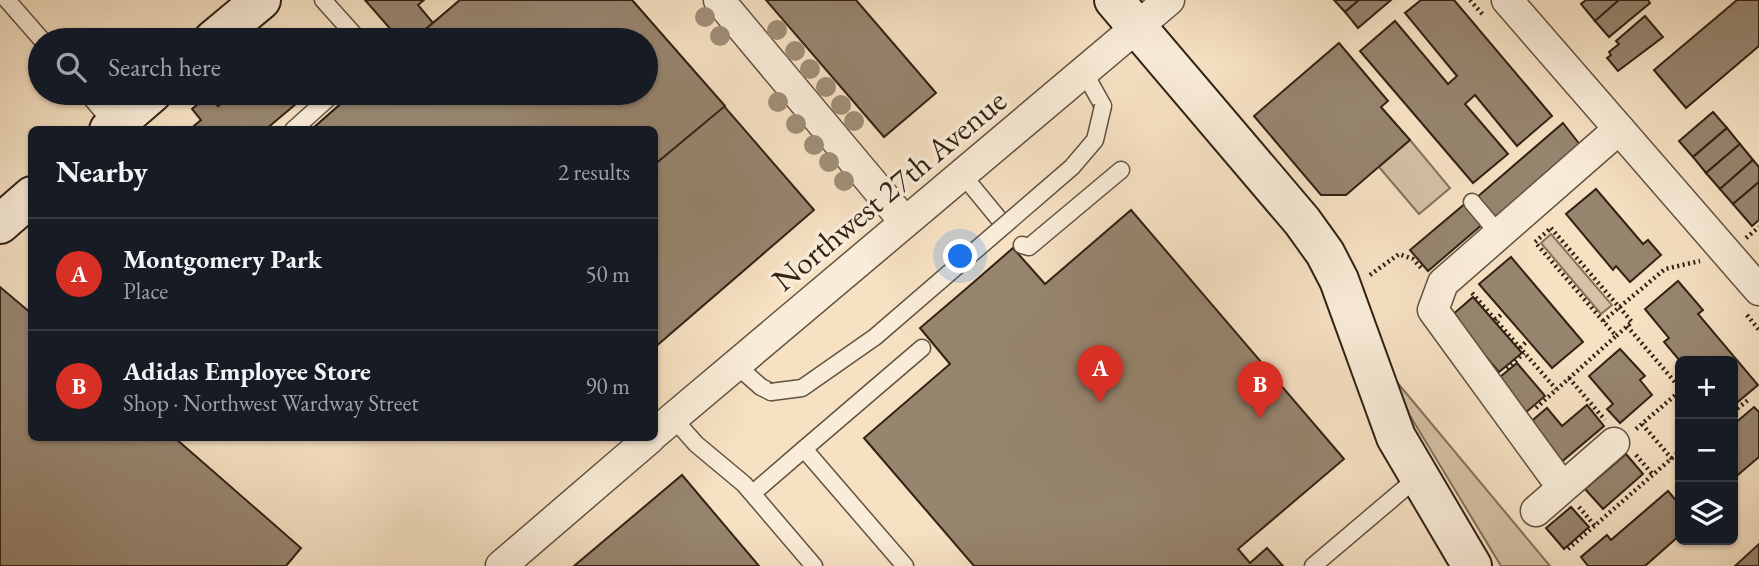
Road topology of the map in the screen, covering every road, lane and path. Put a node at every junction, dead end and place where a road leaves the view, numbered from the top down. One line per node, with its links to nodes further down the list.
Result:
1 (7, 0): 8 (lane)
2 (261, 0): 9 (main road)
3 (323, 0): 10 (lane)
4 (719, 0): 24 (street)
5 (1169, 0): 7 (street, Northwest 27th Avenue)
6 (1507, 0): 18 (street)
7 (1125, 14): 11 (street, Northwest 27th Avenue); 32 (main road)
8 (31, 28)
9 (227, 28)
10 (348, 28)
11 (1084, 72): 20 (street, Northwest 27th Avenue); 42 (lane, bridge)
12 (95, 105): 15 (lane)
13 (138, 105): 16 (main road)
14 (321, 105): 17 (lane)
15 (110, 126)
16 (112, 126)
17 (297, 126)
18 (1619, 129): 27 (street); 29 (street)
19 (1121, 170): 28 (lane)
20 (962, 174): 23 (lane); 24 (street, Northwest 27th Avenue)
21 (28, 200): 25 (main road)
22 (1472, 202): 27 (lane)
23 (999, 219)
24 (905, 222): 42 (street, Northwest 27th Avenue)
25 (0, 224)
26 (1759, 227): 29 (path)
27 (1499, 234): 31 (street)
28 (1021, 245)
29 (1752, 267)
30 (1665, 269): 33 (path)
31 (1448, 278): 32 (path); 35 (path); 48 (street)
32 (1344, 294): 56 (main road)
33 (1619, 307): 36 (path); 36 (path); 37 (path)
34 (1504, 312): 35 (path)
35 (1495, 320): 41 (path)
36 (1603, 321): 38 (path)
37 (1628, 326): 38 (path); 43 (path)
38 (1616, 336): 44 (path)
39 (1528, 340): 41 (path)
40 (922, 348): 53 (lane)
41 (1520, 348): 44 (path)
42 (736, 365): 50 (street, Northwest 27th Avenue)
43 (1675, 383)
44 (1556, 389): 48 (path)
45 (1675, 394): 49 (path)
46 (1748, 400): 47 (path)
47 (1738, 408)
48 (1518, 424): 57 (street)
49 (1642, 424): 52 (path); 55 (path)
50 (659, 430): 58 (lane)
51 (646, 441): 61 (street, Northwest 27th Avenue)
52 (1614, 443): 57 (street)
53 (804, 449): 58 (lane); 63 (lane)
54 (1675, 455): 55 (path)
55 (1672, 458): 60 (path)
56 (1418, 477): 64 (lane); 65 (main road)
57 (1562, 488): 59 (street)
58 (753, 493): 62 (lane)
59 (1536, 510)
60 (1569, 549)
61 (501, 566)
62 (814, 566)
63 (905, 566)
64 (1313, 566)
65 (1472, 566)

